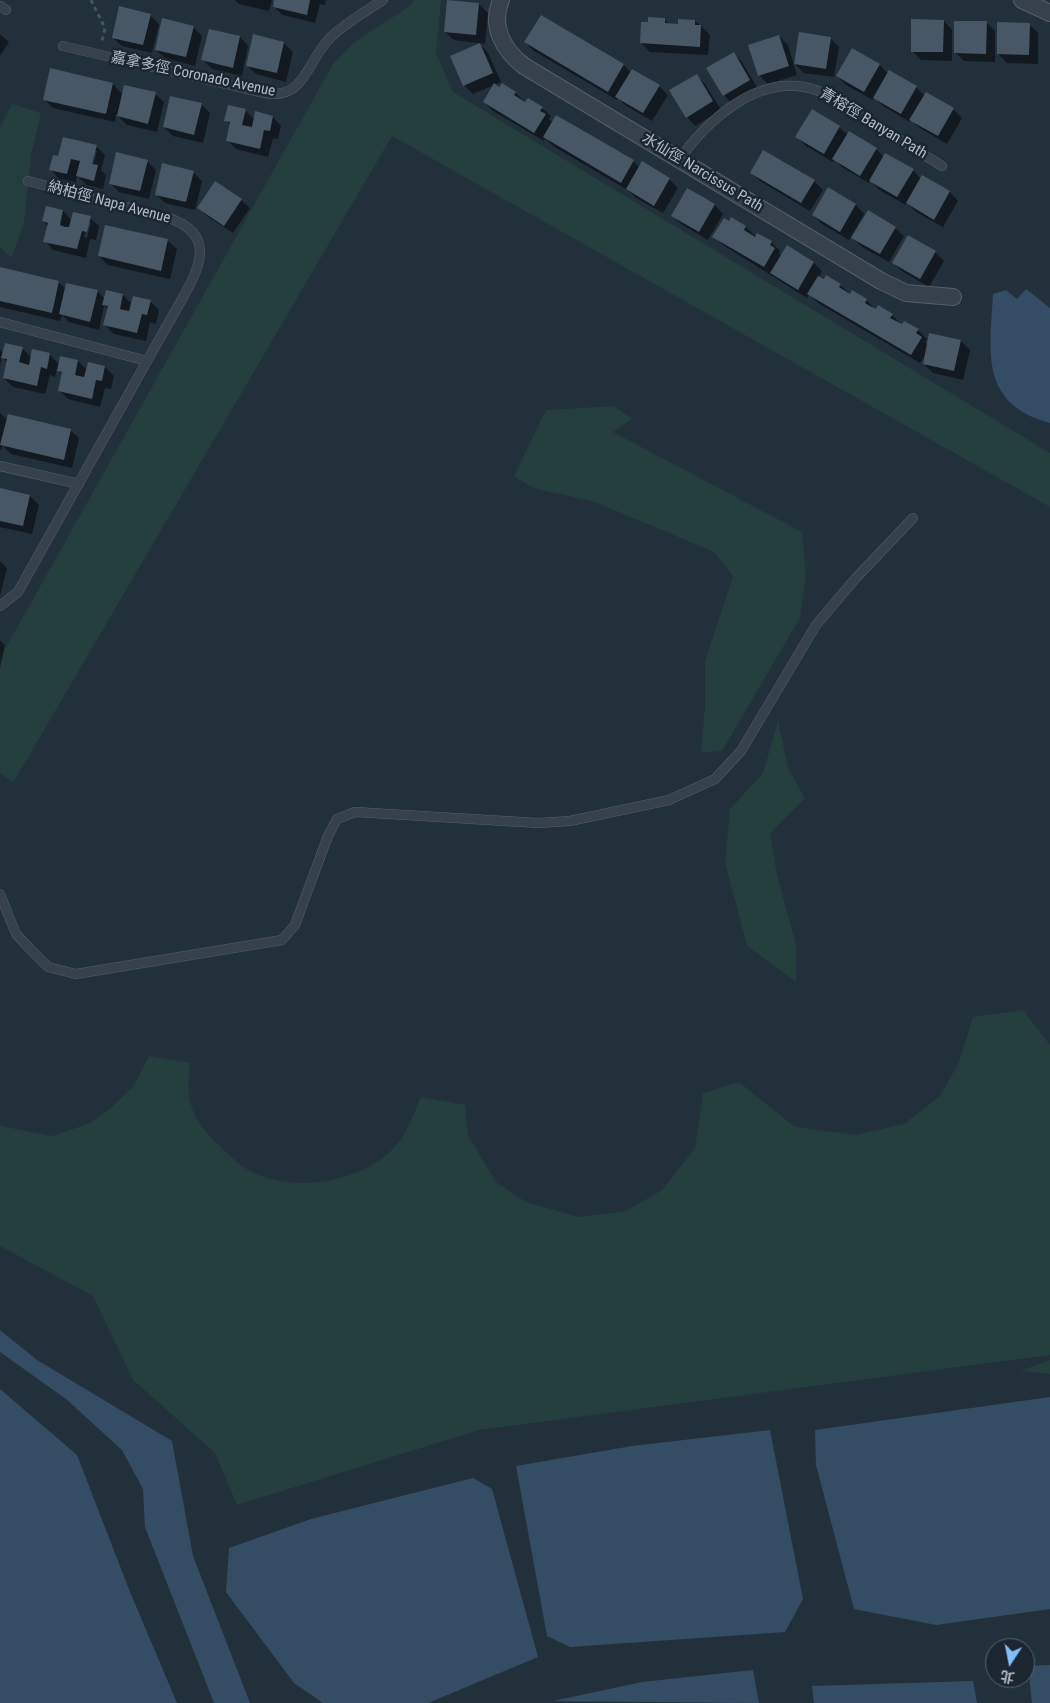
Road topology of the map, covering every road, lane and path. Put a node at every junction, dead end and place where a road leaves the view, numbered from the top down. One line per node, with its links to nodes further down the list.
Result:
1 (90, 0): 6 (path)
2 (501, 0): 8 (street, 水仙徑 Narcissus Path)
3 (1022, 0): 5 (street)
4 (377, 2): 7 (lane, 嘉拿多徑 Coronado Avenue)
5 (1050, 13)
6 (101, 44)
7 (63, 46)
8 (679, 160): 9 (lane, 青榕徑 Banyan Path); 11 (street, 水仙徑 Narcissus Path)
9 (942, 166)
10 (28, 181): 13 (lane, 納柏徑 Napa Avenue)
11 (953, 297)
12 (0, 322): 13 (lane)
13 (147, 361): 15 (lane, 納柏徑 Napa Avenue)
14 (0, 466): 15 (lane)
15 (78, 484): 17 (lane, 納柏徑 Napa Avenue)
16 (913, 518): 20 (lane)
17 (0, 606)
18 (0, 894): 20 (lane)
19 (0, 915): 20 (lane)
20 (11, 922)

